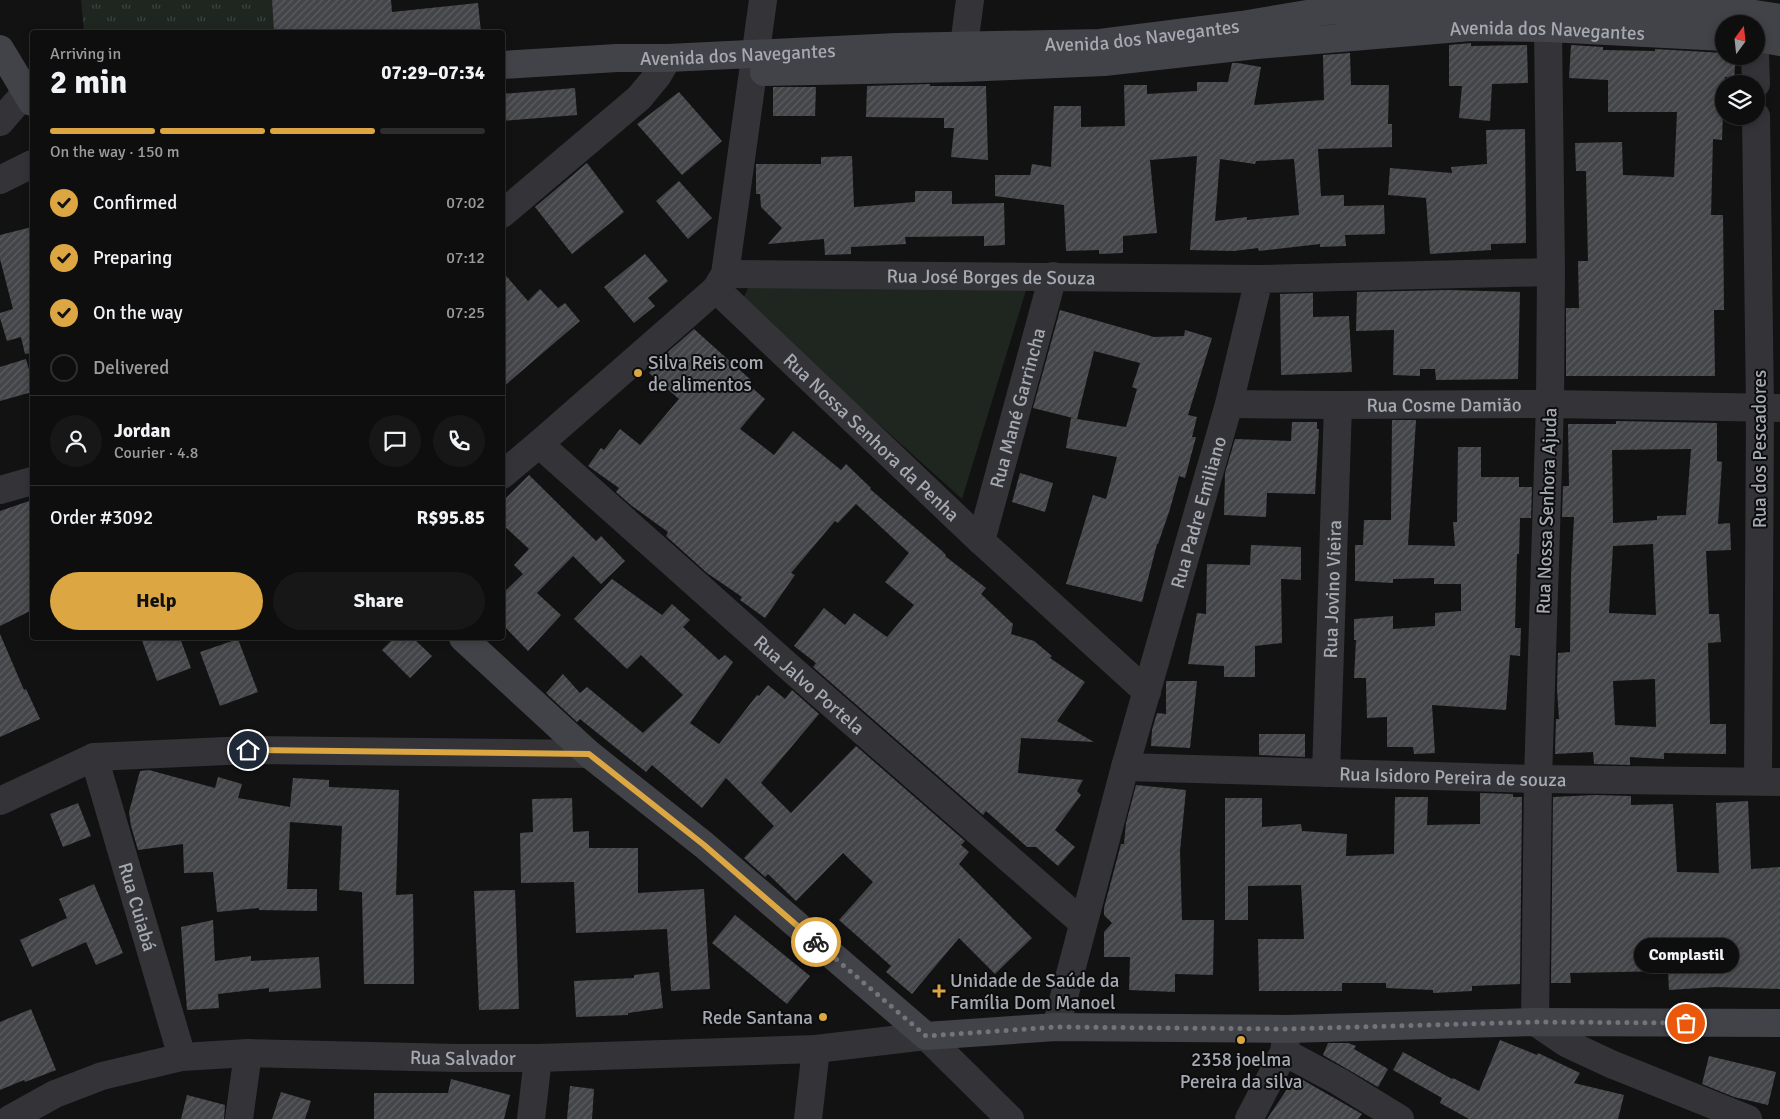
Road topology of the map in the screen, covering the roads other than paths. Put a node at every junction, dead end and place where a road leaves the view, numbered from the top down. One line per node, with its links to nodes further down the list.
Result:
1 (762, 0): 11 (street)
2 (970, 0): 9 (street)
3 (1326, 6): 4 (main road, Avenida dos Navegantes); 9 (main road, Avenida dos Navegantes)
4 (1547, 10): 5 (main road, Avenida dos Navegantes); 7 (main road, Avenida dos Navegantes); 11 (main road, Avenida dos Navegantes); 21 (street, Rua Nossa Senhora Ajuda)
5 (1715, 17)
6 (1765, 25): 8 (main road, Avenida dos Navegantes)
7 (1715, 36)
8 (1780, 42)
9 (964, 45): 11 (main road, Avenida dos Navegantes)
10 (0, 49): 15 (main road)
11 (753, 63): 13 (main road, Avenida dos Navegantes); 24 (street)
12 (505, 65): 13 (main road, Avenida dos Navegantes)
13 (663, 67): 14 (main road, Avenida dos Navegantes); 20 (street)
14 (505, 83)
15 (30, 95): 16 (street)
16 (0, 122)
17 (1756, 125): 28 (street, Rua dos Pescadores)
18 (30, 165): 19 (street)
19 (0, 180)
20 (505, 211)
21 (1551, 272): 23 (street); 26 (street, Rua Nossa Senhora Ajuda)
22 (1053, 276): 23 (street, Rua José Borges de Souza); 24 (street, Rua José Borges de Souza); 33 (street, Rua Mané Garrincha)
23 (1259, 279): 25 (street, Rua Padre Emiliano)
24 (720, 281): 29 (street); 33 (street, Rua Nossa Senhora da Penha)
25 (1229, 404): 27 (street, Rua Cosme Damião); 35 (street, Rua Padre Emiliano)
26 (1550, 404): 27 (street, Rua Cosme Damião); 28 (street, Rua Cosme Damião); 40 (street, Rua Nossa Senhora Ajuda)
27 (1338, 406): 39 (street, Rua Jovino Vieira)
28 (1770, 408): 41 (street, Rua dos Pescadores)
29 (539, 444): 30 (street); 43 (street, Rua Jalvo Portela)
30 (505, 472)
31 (30, 482): 32 (street)
32 (0, 490)
33 (981, 542): 35 (street, Rua Nossa Senhora da Penha)
34 (465, 640): 36 (main road)
35 (1147, 692): 38 (street, Rua Padre Emiliano)
36 (589, 754): 37 (street); 47 (main road)
37 (94, 757): 42 (street); 51 (street, Rua Cuiabá)
38 (1125, 766): 39 (street, Rua Isidoro Pereira de souza); 43 (street, Rua Padre Emiliano)
39 (1326, 773): 40 (street, Rua Isidoro Pereira de souza)
40 (1538, 779): 41 (street, Rua Isidoro Pereira de souza); 44 (street, Rua Nossa Senhora Ajuda)
41 (1769, 781)
42 (0, 801)
43 (1083, 924): 46 (street, Rua Padre Emiliano)
44 (1535, 1022): 45 (main road); 48 (main road); 60 (street)
45 (1780, 1024)
46 (1056, 1027): 47 (main road); 48 (main road)
47 (926, 1036): 49 (street, Rua Salvador); 57 (street)
48 (1286, 1040): 58 (street); 59 (street)
49 (816, 1049): 52 (street, Rua Salvador); 56 (street)
50 (248, 1053): 51 (street, Rua Salvador); 52 (street, Rua Salvador); 54 (street)
51 (182, 1057): 53 (street, Rua Salvador)
52 (538, 1058): 55 (street)
53 (10, 1119)
54 (239, 1119)
55 (531, 1119)
56 (808, 1119)
57 (1010, 1119)
58 (1249, 1119)
59 (1400, 1119)
60 (1748, 1119)

